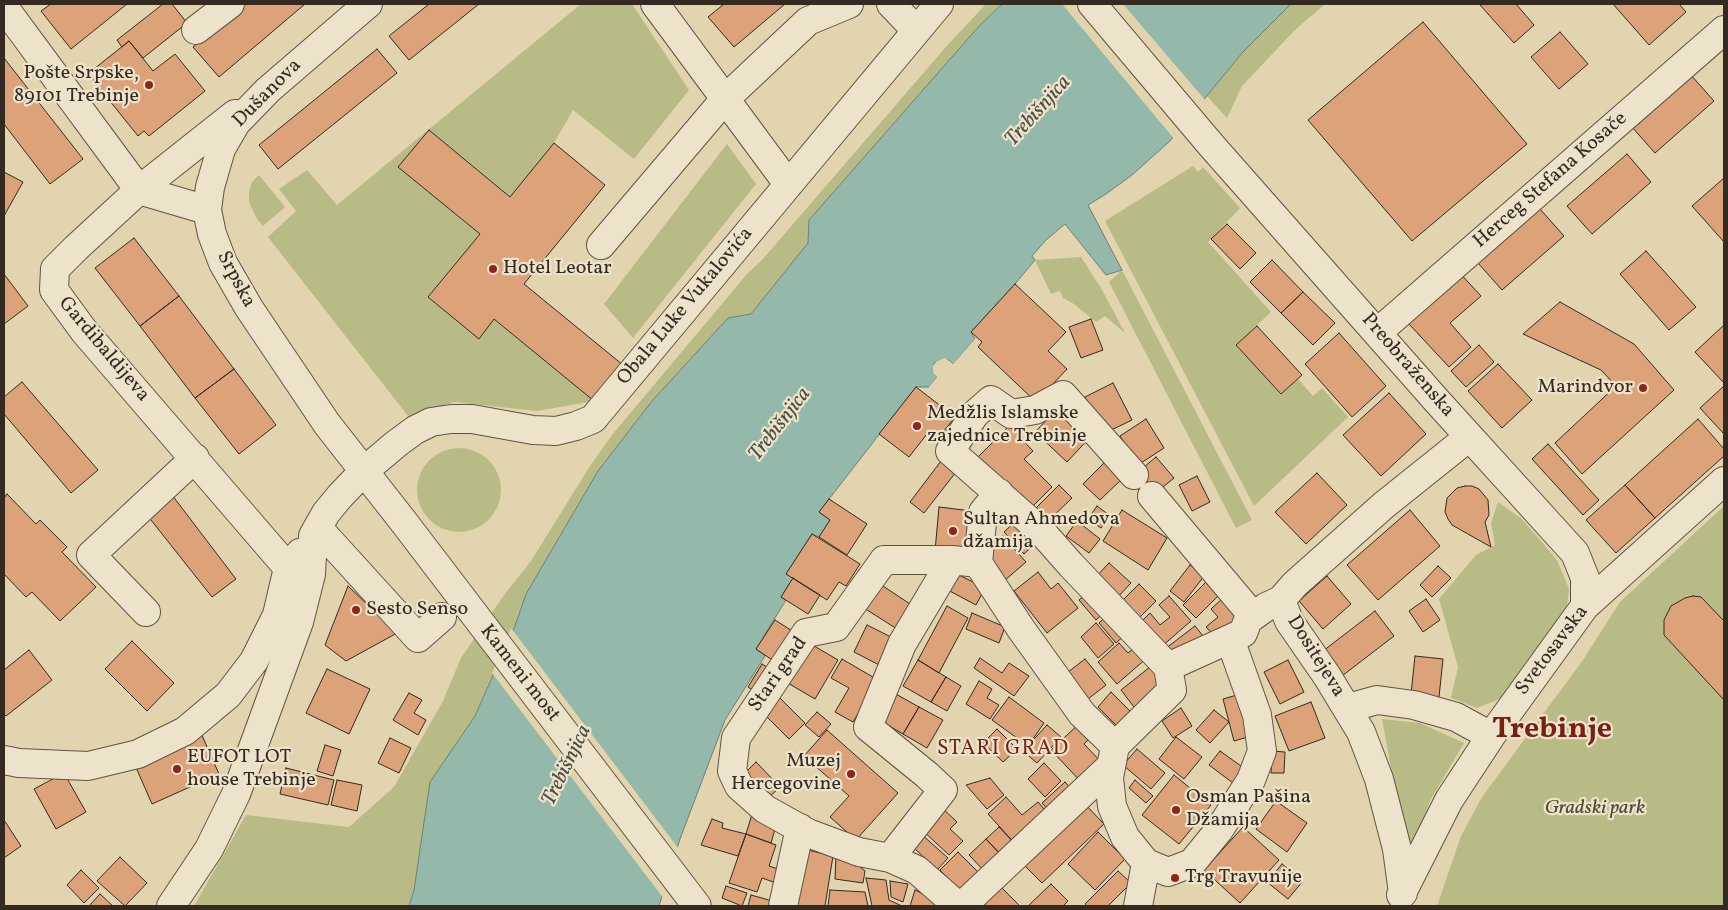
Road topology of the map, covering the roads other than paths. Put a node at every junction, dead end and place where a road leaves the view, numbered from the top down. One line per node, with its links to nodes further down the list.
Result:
1 (230, 4): 9 (street)
2 (368, 4): 12 (street, Dušanova)
3 (655, 4): 13 (street)
4 (849, 4): 13 (street)
5 (891, 4): 10 (street)
6 (939, 4): 10 (street, Obala Luke Vukalovića)
7 (1092, 4): 18 (street, Preobraženska)
8 (4, 8): 15 (street)
9 (196, 30)
10 (916, 30): 14 (street, Obala Luke Vukalovića)
11 (1724, 30): 18 (street, Herceg Stefana Kosače)
12 (286, 74): 15 (street, Gardibaldijeva); 16 (street, Dušanova)
13 (725, 100): 14 (street); 17 (street)
14 (788, 184): 21 (street, Obala Luke Vukalovića)
15 (139, 190): 16 (street); 20 (street, Gardibaldijeva)
16 (208, 210): 21 (street, Srpska)
17 (601, 245)
18 (1378, 332): 19 (street, Preobraženska)
19 (1469, 437): 30 (street, Dositejeva); 31 (street, Preobraženska)
20 (195, 458): 28 (street, Gardibaldijeva); 32 (street)
21 (364, 471): 26 (street, Obala Luke Vukalovića); 29 (street, Srpska)
22 (1134, 475): 24 (street)
23 (1724, 481): 31 (street, Svetosavska)
24 (999, 493): 27 (street); 36 (street)
25 (1152, 496): 34 (street)
26 (315, 532): 28 (street); 33 (street)
27 (965, 562): 39 (street); 41 (street, Stari grad); 42 (street)
28 (300, 571): 40 (street); 45 (street)
29 (450, 585): 46 (street, Kameni most)
30 (1281, 600): 34 (street); 37 (street, Dositejeva)
31 (1585, 606): 38 (street, Svetosavska)
32 (146, 612)
33 (442, 616)
34 (1253, 616): 35 (street)
35 (1230, 640): 36 (street); 43 (street)
36 (1168, 667): 39 (street, Stari grad)
37 (1348, 708): 38 (street); 44 (street, Dositejeva)
38 (1491, 736): 44 (street, Svetosavska)
39 (1113, 756): 43 (street); 48 (street, Stari grad)
40 (9, 766)
41 (800, 828): 42 (street, Stari grad); 47 (street)
42 (890, 858): 48 (street, Stari grad)
43 (1146, 863): 49 (street)
44 (1397, 899)
45 (171, 906)
46 (697, 906)
47 (783, 906)
48 (960, 906)
49 (1138, 906)

